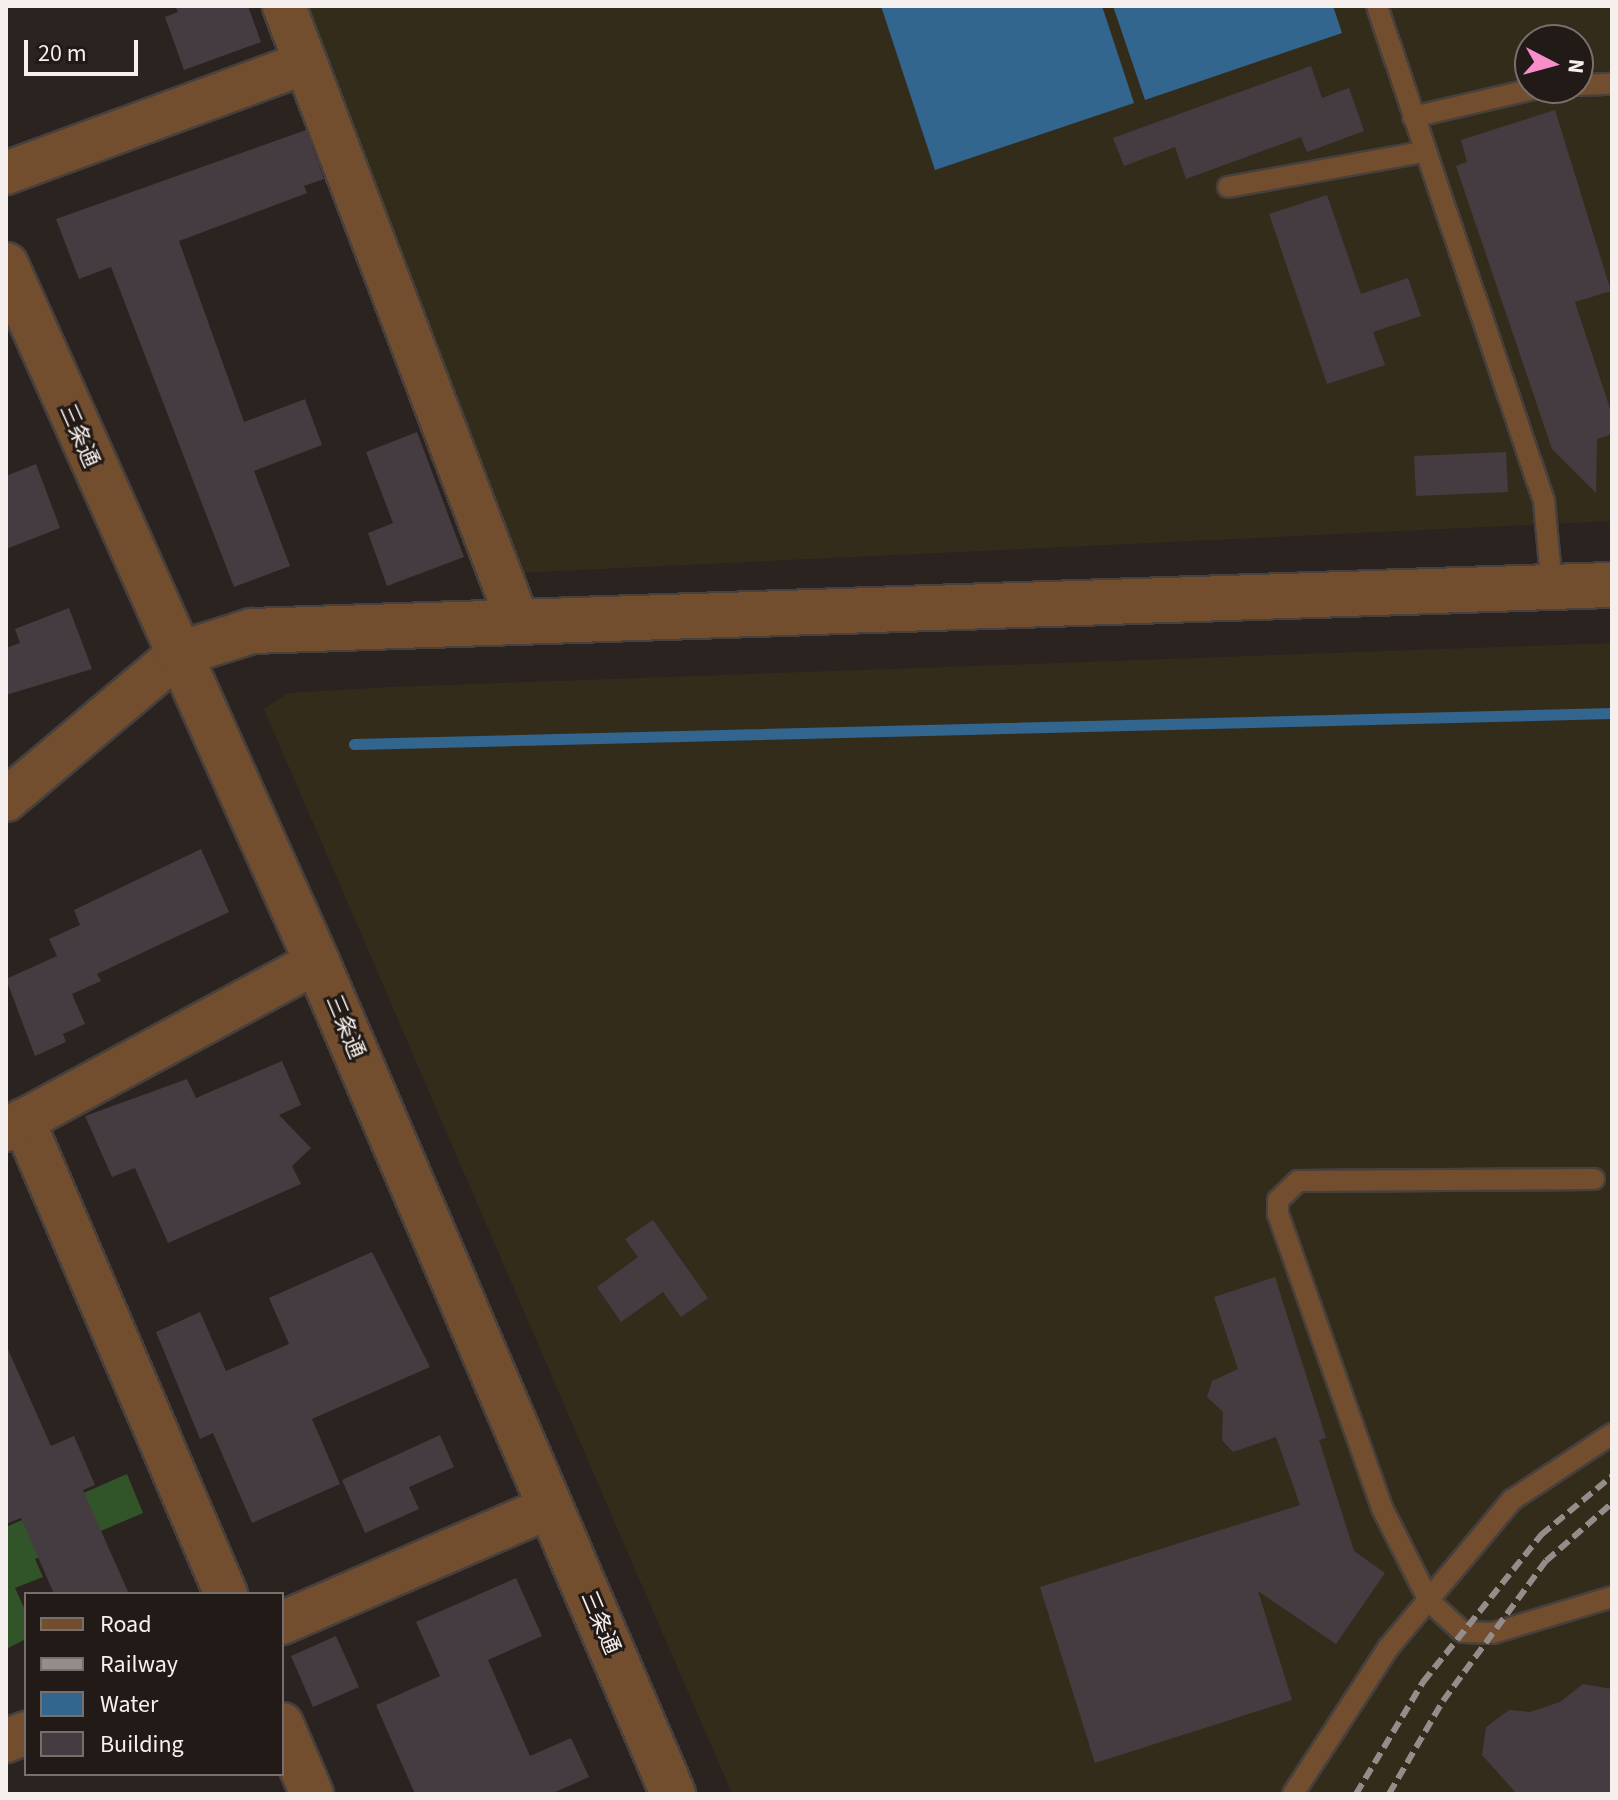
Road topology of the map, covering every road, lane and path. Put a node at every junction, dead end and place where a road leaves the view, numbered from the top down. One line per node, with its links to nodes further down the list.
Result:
1 (284, 6): 3 (street)
2 (1377, 6): 5 (lane)
3 (305, 63): 7 (street); 12 (street)
4 (1514, 94): 5 (lane)
5 (1413, 117): 6 (lane)
6 (1422, 152): 8 (lane); 11 (lane)
7 (6, 173)
8 (1228, 187)
9 (6, 265): 13 (street, 三条通)
10 (1612, 585): 11 (street)
11 (1552, 587): 12 (street)
12 (517, 619): 13 (street)
13 (179, 654): 14 (street); 15 (street, 三条通)
14 (6, 800)
15 (317, 962): 16 (street); 19 (street, 三条通)
16 (15, 1125): 20 (street)
17 (1594, 1179): 22 (lane)
18 (1612, 1434): 22 (lane)
19 (550, 1507): 23 (street); 26 (street, 三条通)
20 (225, 1592)
21 (1612, 1597): 22 (lane)
22 (1429, 1601): 27 (lane)
23 (284, 1622)
24 (284, 1729): 25 (street)
25 (312, 1794)
26 (673, 1794)
27 (1293, 1794)

